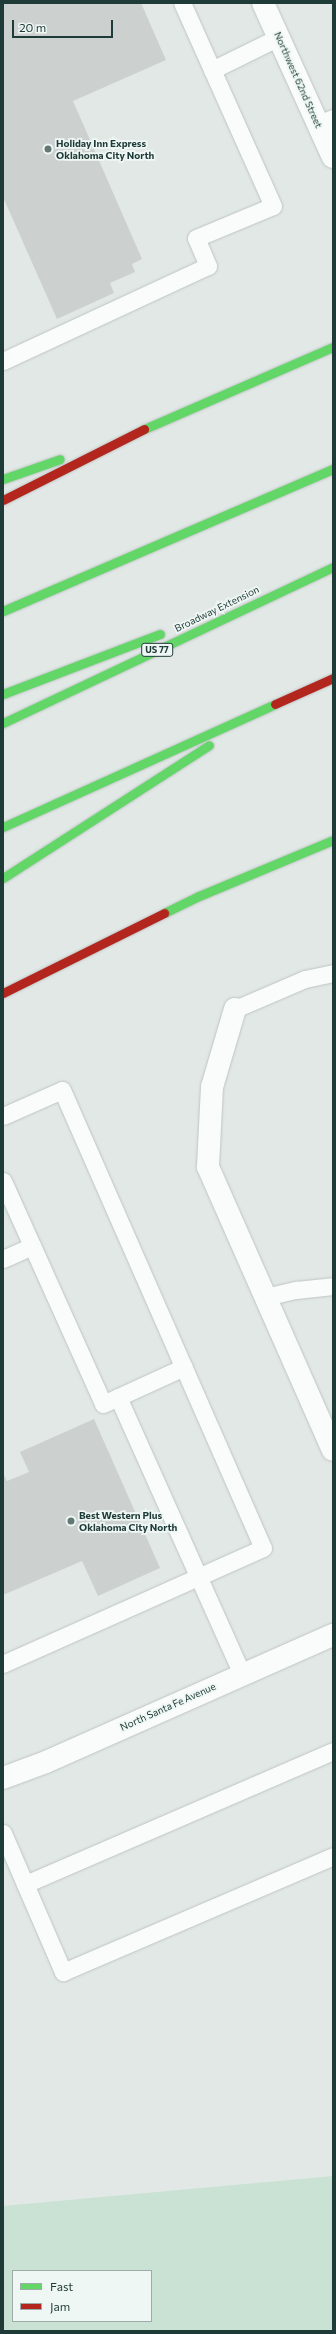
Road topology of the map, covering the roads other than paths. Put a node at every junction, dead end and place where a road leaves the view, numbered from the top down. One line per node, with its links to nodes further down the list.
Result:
1 (182, 3): 4 (lane)
2 (263, 3): 3 (street, Northwest 62nd Street)
3 (279, 37): 4 (lane); 5 (street, Northwest 62nd Street)
4 (212, 70): 8 (lane)
5 (326, 121): 6 (street, Northwest 62nd Street)
6 (333, 156)
7 (333, 347): 9 (highway)
8 (3, 361)
9 (147, 428): 11 (highway); 12 (highway)
10 (333, 469): 15 (highway)
11 (3, 479)
12 (3, 500)
13 (333, 567): 14 (highway, Broadway Extension / US 77)
14 (311, 576): 16 (highway); 21 (highway, Broadway Extension / US 77)
15 (3, 611)
16 (201, 618)
17 (172, 630): 19 (highway)
18 (333, 678): 20 (highway)
19 (3, 694)
20 (272, 705): 22 (highway); 24 (highway)
21 (3, 722)
22 (3, 827)
23 (333, 840): 26 (highway)
24 (3, 878)
25 (333, 973): 27 (lane)
26 (3, 993)
27 (235, 1009): 33 (street)
28 (3, 1116): 34 (lane)
29 (3, 1181): 30 (lane)
30 (32, 1246): 31 (lane); 35 (lane)
31 (3, 1259)
32 (333, 1286): 33 (lane)
33 (266, 1297): 36 (street)
34 (184, 1367): 35 (lane); 37 (lane)
35 (118, 1397): 37 (lane)
36 (333, 1450)
37 (199, 1577): 39 (lane); 40 (lane)
38 (333, 1634): 40 (street, North Santa Fe Avenue)
39 (3, 1664)
40 (242, 1674): 42 (street, North Santa Fe Avenue)
41 (333, 1751): 45 (lane)
42 (3, 1778)
43 (3, 1833): 45 (lane)
44 (333, 1856): 45 (lane)
45 (25, 1884)

